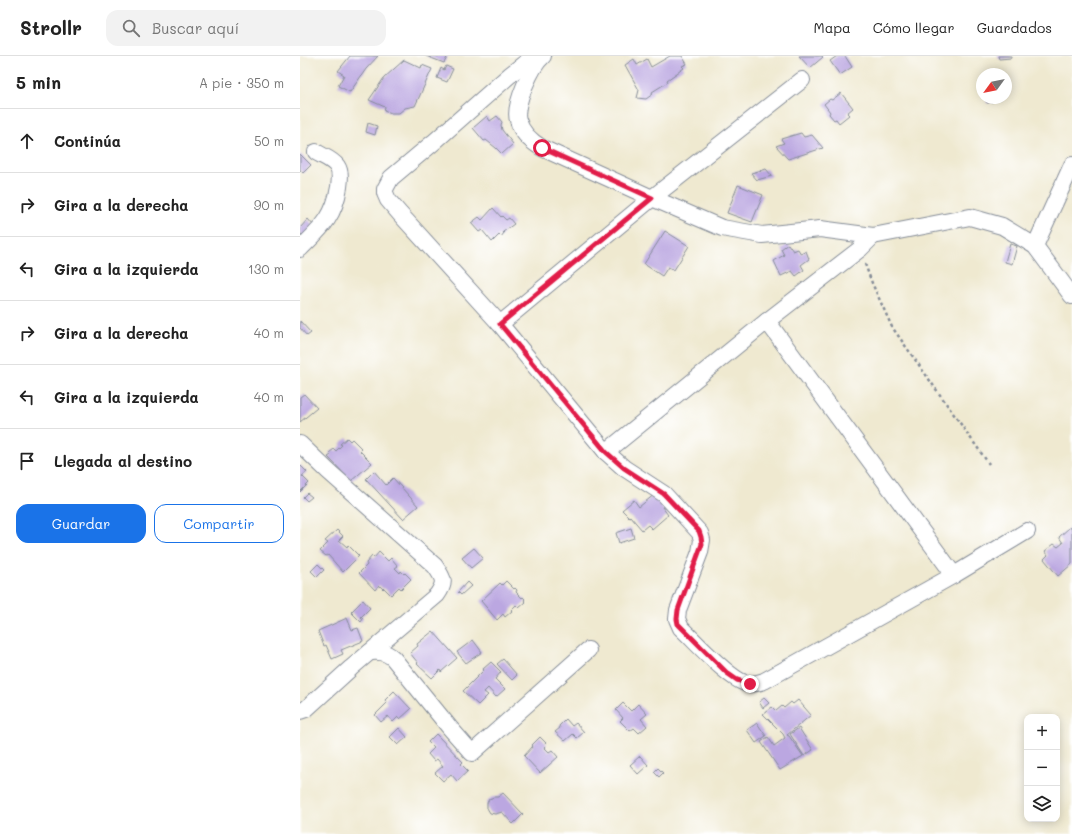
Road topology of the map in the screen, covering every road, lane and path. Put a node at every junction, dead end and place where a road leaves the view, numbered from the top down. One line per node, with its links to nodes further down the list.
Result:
1 (534, 56): 13 (street)
2 (543, 56): 6 (street)
3 (802, 80): 6 (street)
4 (316, 152): 10 (street)
5 (1072, 165): 8 (street)
6 (652, 198): 7 (street); 13 (street)
7 (873, 236): 8 (street); 9 (street)
8 (1034, 246): 11 (street)
9 (860, 248): 12 (street); 16 (path)
10 (300, 249)
11 (1072, 296)
12 (767, 321): 15 (street); 18 (street)
13 (500, 324): 15 (street)
14 (300, 444): 20 (street)
15 (606, 452): 18 (street)
16 (989, 464)
17 (1028, 531): 18 (street)
18 (954, 575)
19 (588, 650): 20 (street)
20 (370, 652): 21 (street)
21 (300, 711)

